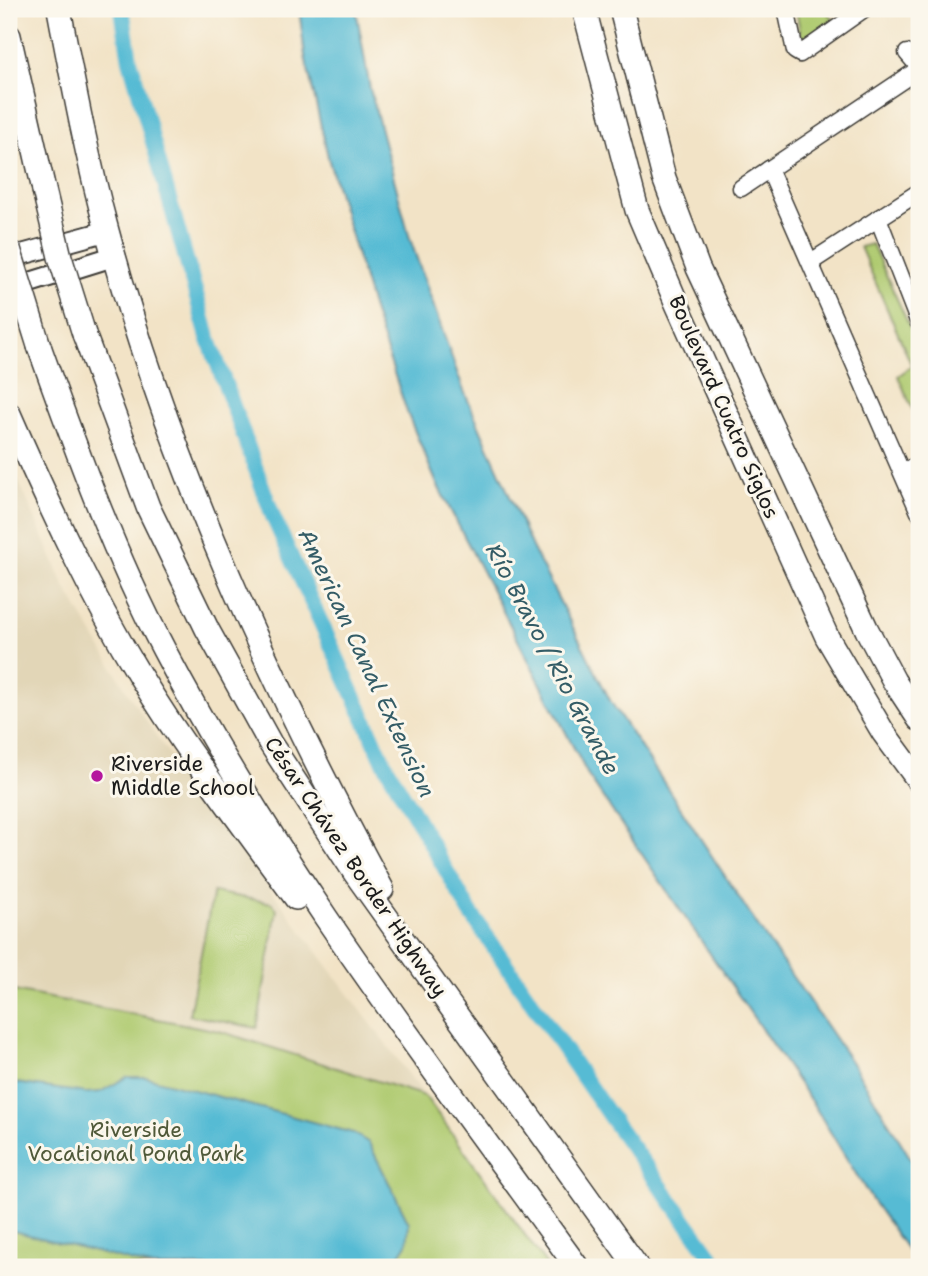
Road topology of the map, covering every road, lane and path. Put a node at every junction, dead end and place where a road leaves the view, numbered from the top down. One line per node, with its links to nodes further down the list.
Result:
1 (59, 9): 13 (highway)
2 (584, 9): 25 (highway, Boulevard Cuatro Siglos)
3 (621, 9): 24 (highway, Boulevard Cuatro Siglos)
4 (786, 9): 5 (street)
5 (855, 11)
6 (9, 36): 26 (highway, César Chávez Border Highway, bridge)
7 (907, 53): 8 (street)
8 (919, 68): 9 (street)
9 (769, 169): 10 (street); 17 (street)
10 (741, 188)
11 (919, 192): 12 (street)
12 (878, 218): 17 (street); 19 (street)
13 (107, 232): 15 (highway); 16 (main road)
14 (9, 249): 27 (highway, bridge)
15 (115, 256): 18 (main road); 26 (highway)
16 (9, 258)
17 (811, 261): 22 (street)
18 (9, 289)
19 (919, 323)
20 (9, 414): 27 (highway)
21 (919, 463): 22 (street)
22 (904, 474): 23 (street)
23 (919, 512)
24 (919, 719)
25 (919, 781)
26 (436, 987): 29 (highway, César Chávez Border Highway)
27 (378, 995): 28 (highway)
28 (577, 1267)
29 (637, 1267)

